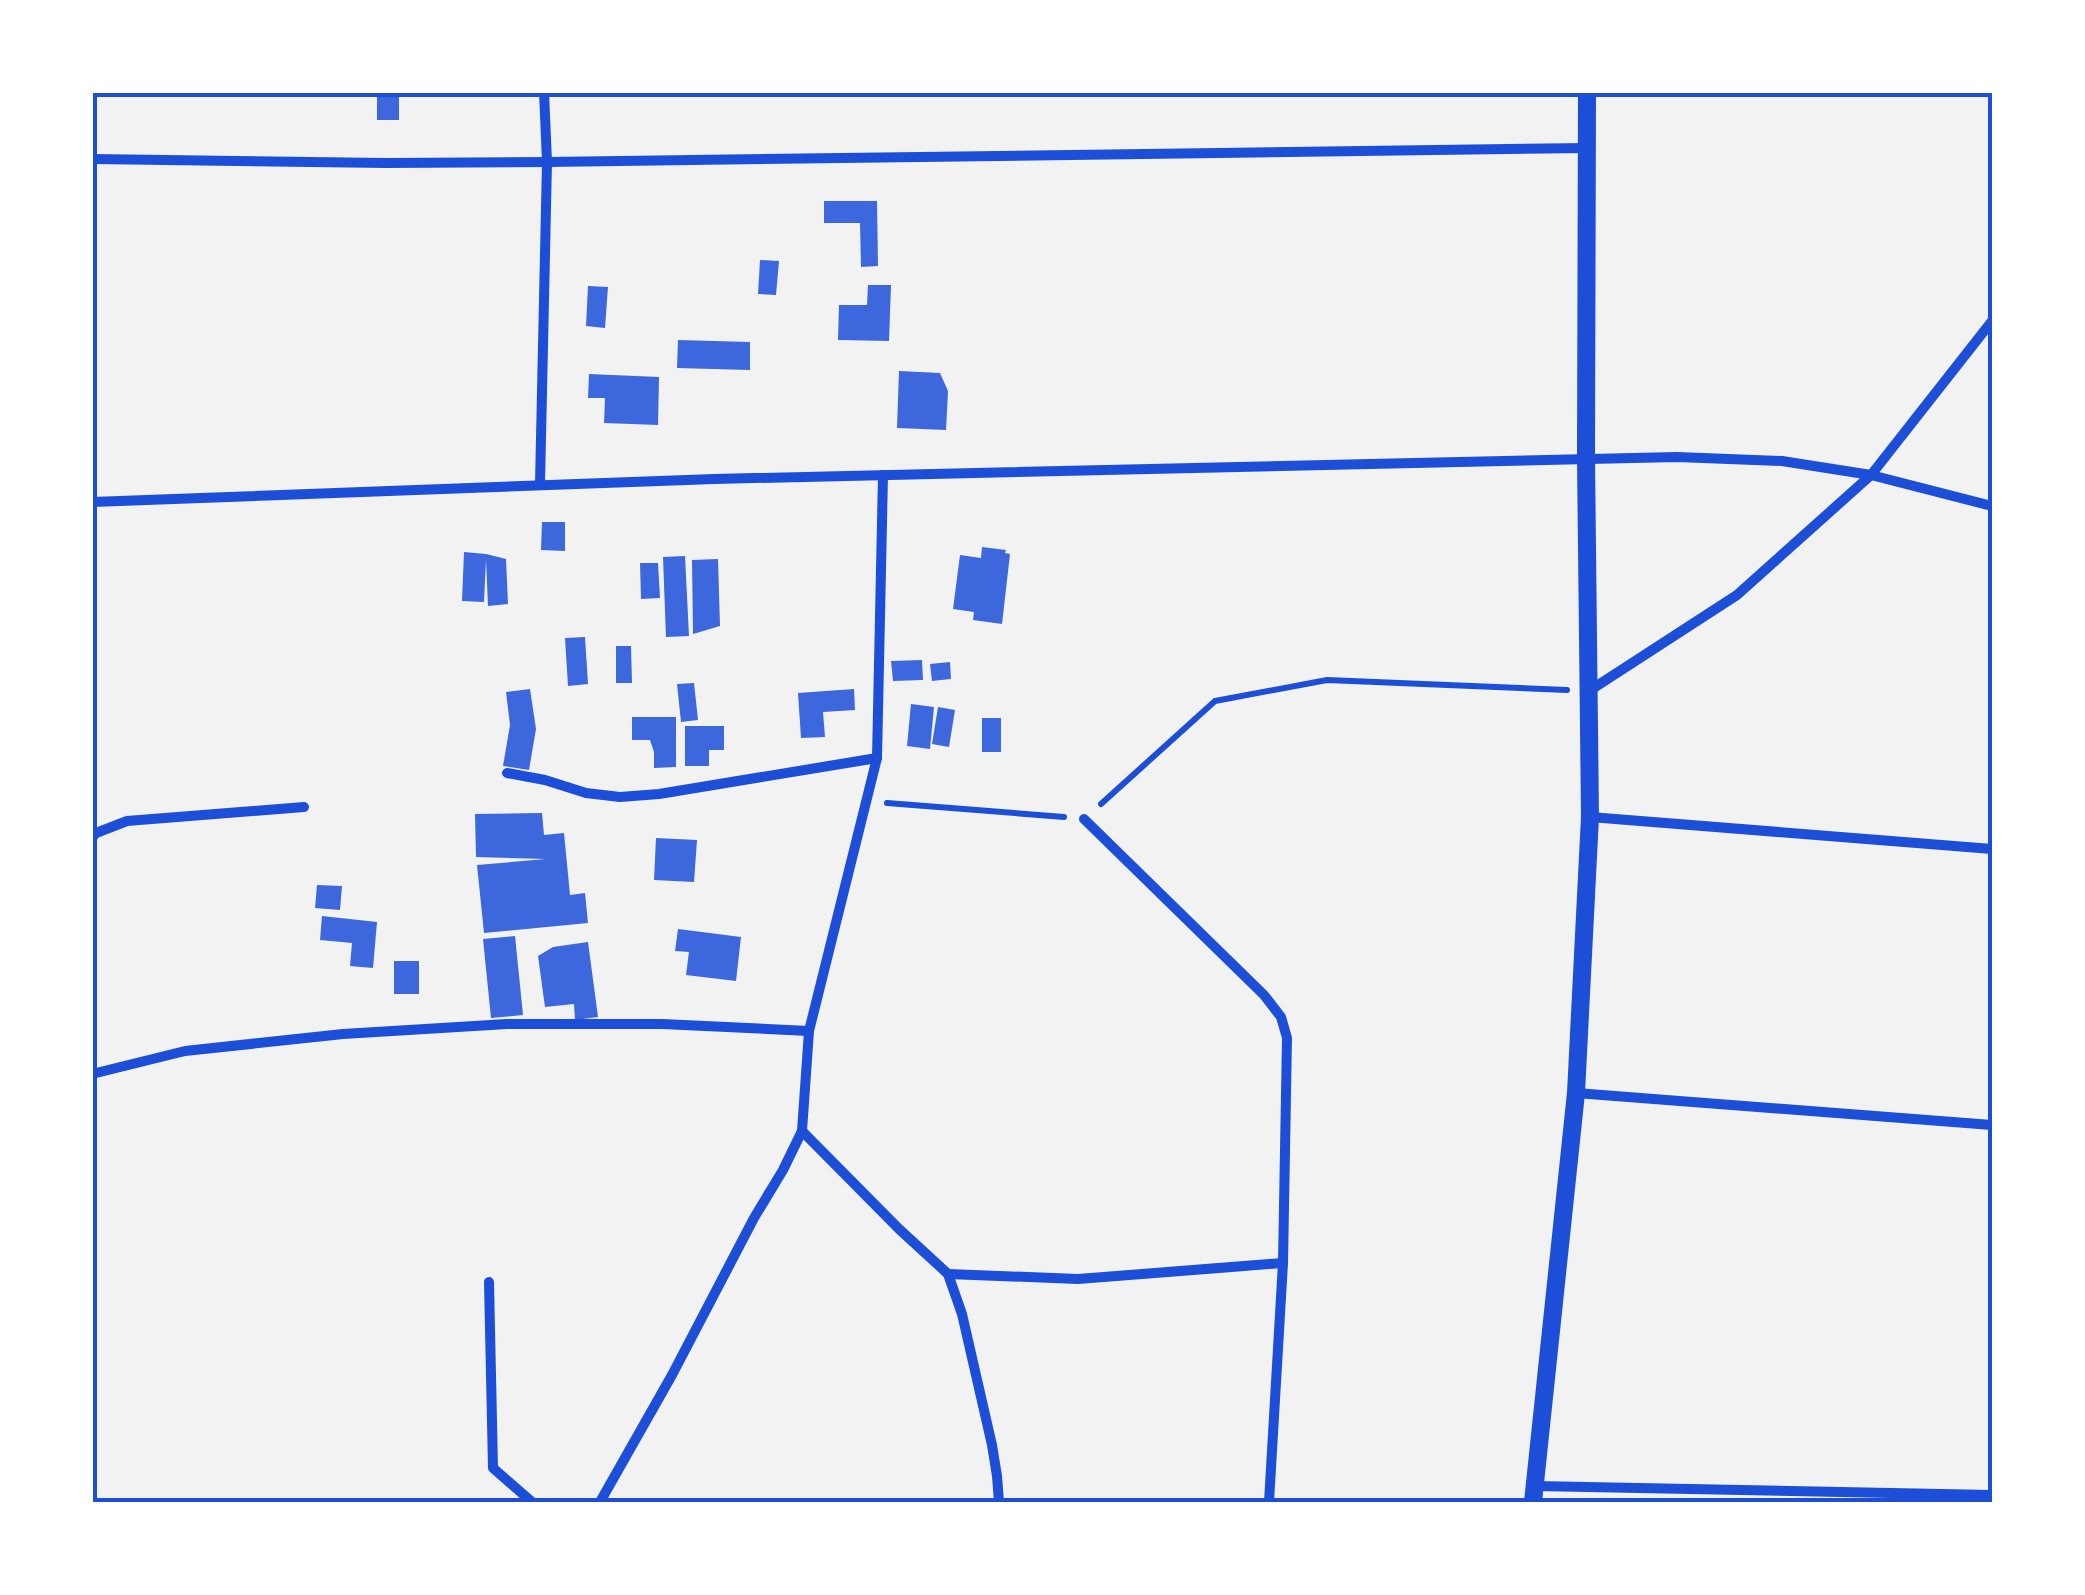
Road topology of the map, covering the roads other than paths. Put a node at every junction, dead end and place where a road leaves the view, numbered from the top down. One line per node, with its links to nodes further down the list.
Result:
1 (544, 92): 5 (street)
2 (1587, 92): 3 (street)
3 (1588, 148): 5 (street); 7 (street)
4 (92, 159): 5 (street)
5 (546, 162): 10 (street)
6 (1992, 321): 9 (street)
7 (1586, 458): 8 (street); 9 (street); 13 (street)
8 (883, 475): 10 (street); 14 (street)
9 (1871, 475): 12 (street); 13 (street)
10 (540, 484): 11 (street)
11 (92, 502)
12 (1992, 506)
13 (1589, 690): 17 (street)
14 (876, 758): 15 (street); 21 (street)
15 (507, 773)
16 (304, 807): 19 (street)
17 (1590, 817): 20 (street); 23 (street)
18 (1084, 819): 26 (street)
19 (92, 838)
20 (1992, 849)
21 (809, 1031): 22 (street); 25 (street)
22 (92, 1074)
23 (1576, 1094): 24 (street); 29 (street)
24 (1992, 1125)
25 (802, 1131): 27 (street); 32 (street)
26 (1283, 1264): 27 (street); 34 (street)
27 (948, 1274): 33 (street)
28 (488, 1282): 31 (street)
29 (1534, 1494): 30 (street)
30 (1992, 1496)
31 (532, 1502)
32 (600, 1502)
33 (999, 1502)
34 (1269, 1502)

